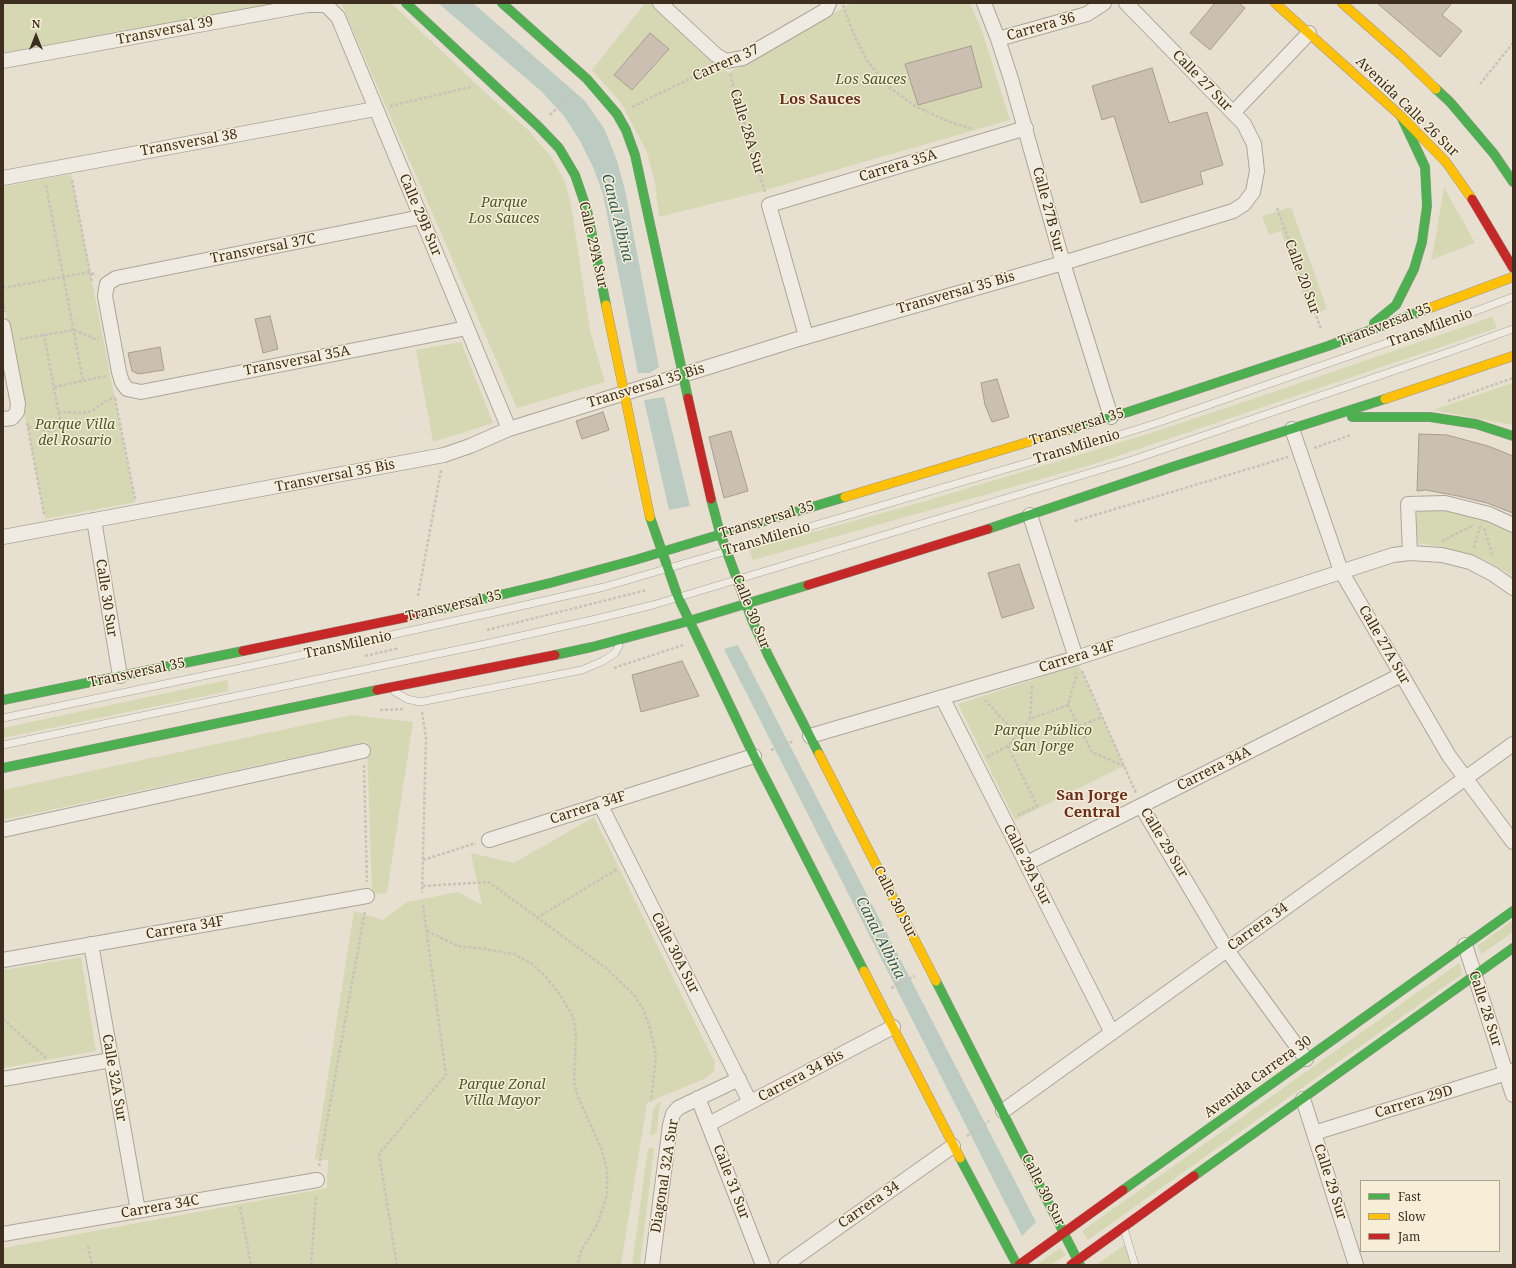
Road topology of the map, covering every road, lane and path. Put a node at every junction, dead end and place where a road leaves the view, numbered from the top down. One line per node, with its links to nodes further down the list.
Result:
1 (406, 3): 17 (main road, Calle 29A Sur)
2 (502, 3): 22 (main road)
3 (660, 3): 16 (street)
4 (829, 3): 16 (street, Carrera 37)
5 (842, 3): 26 (path)
6 (984, 3): 13 (street, Calle 27B Sur)
7 (1104, 3): 13 (street, Carrera 36)
8 (1126, 3): 21 (street, Calle 27 Sur)
9 (1275, 3): 12 (main road, Avenida Calle 26 Sur)
10 (1342, 3): 30 (main road)
11 (326, 5): 15 (street, Transversal 39); 20 (street, Calle 29B Sur)
12 (1309, 33): 21 (street); 24 (main road, Avenida Calle 26 Sur)
13 (998, 39): 25 (street, Calle 27B Sur)
14 (1513, 43): 18 (path)
15 (3, 61)
16 (726, 61): 22 (path, Carrera 37); 31 (path, Calle 28A Sur)
17 (492, 82): 20 (path); 57 (main road, Calle 29A Sur)
18 (1480, 84)
19 (577, 89): 23 (path)
20 (375, 109): 27 (street, Transversal 38); 33 (street, Calle 29B Sur)
21 (1233, 113): 28 (street, Calle 27 Sur)
22 (617, 114): 53 (main road)
23 (551, 115)
24 (1401, 116): 35 (main road, Avenida Calle 26 Sur); 47 (main road)
25 (1026, 128): 31 (street, Carrera 35A); 34 (street, Calle 27B Sur)
26 (975, 130)
27 (44, 170): 29 (street, Transversal 38); 36 (path)
28 (1257, 171): 34 (street, Transversal 35 Bis)
29 (3, 178)
30 (1513, 182)
31 (768, 200): 46 (street)
32 (1278, 208): 50 (path, Calle 20 Sur)
33 (421, 217): 38 (street, Transversal 37C); 42 (street, Calle 29B Sur)
34 (1063, 263): 46 (street, Transversal 35 Bis); 60 (street, Calle 27B Sur)
35 (1513, 268)
36 (64, 277): 38 (path); 39 (path); 44 (path)
37 (1513, 277): 47 (main road, Transversal 35)
38 (107, 284): 48 (street)
39 (3, 288)
40 (1513, 297): 73 (lane, TransMilenio)
41 (3, 326): 49 (street)
42 (467, 328): 56 (street, Transversal 35A); 62 (street, Calle 29B Sur)
43 (1513, 329): 80 (lane, TransMilenio)
44 (74, 330): 45 (path); 48 (path); 54 (path)
45 (44, 334): 49 (path); 55 (path)
46 (806, 336): 53 (street, Transversal 35 Bis)
47 (1354, 336): 50 (main road, Transversal 35)
48 (113, 342): 52 (street)
49 (6, 343): 59 (street)
50 (1328, 346): 60 (main road, Transversal 35)
51 (1513, 356): 61 (main road)
52 (118, 372): 54 (path); 56 (street)
53 (682, 375): 57 (street, Transversal 35 Bis); 70 (main road)
54 (83, 381): 55 (path)
55 (54, 387): 58 (path)
56 (127, 389): 58 (path)
57 (624, 393): 62 (street, Transversal 35 Bis); 74 (main road, Calle 29A Sur)
58 (58, 412): 59 (path)
59 (10, 416)
60 (1110, 417): 70 (main road, Transversal 35)
61 (1327, 418): 63 (main road); 64 (main road)
62 (509, 429): 65 (street, Transversal 35 Bis)
63 (1292, 429): 66 (main road); 79 (street, Calle 27A Sur)
64 (1513, 436)
65 (444, 455): 67 (street, Transversal 35 Bis); 87 (path)
66 (1030, 515): 86 (main road); 93 (street)
67 (94, 520): 71 (street, Transversal 35 Bis); 96 (street, Calle 30 Sur)
68 (1482, 520): 72 (path); 76 (path); 77 (path)
69 (1513, 525): 75 (street)
70 (720, 533): 73 (main road, Calle 30 Sur); 74 (main road, Transversal 35)
71 (3, 537)
72 (1440, 542)
73 (727, 551): 78 (lane, TransMilenio); 80 (main road, Calle 30 Sur)
74 (661, 552): 78 (main road); 87 (main road, Transversal 35)
75 (1410, 552): 76 (street, Carrera 34F); 79 (street, Carrera 34F)
76 (1470, 562): 82 (street, Carrera 34F)
77 (1494, 562)
78 (667, 568): 85 (main road); 104 (lane, TransMilenio)
79 (1341, 571): 93 (street, Carrera 34F); 95 (street, Calle 27A Sur)
80 (737, 578): 85 (lane, TransMilenio); 86 (main road, Calle 30 Sur)
81 (645, 585): 83 (path)
82 (1513, 588)
83 (647, 590): 84 (path); 89 (path)
84 (649, 596)
85 (678, 597): 88 (main road); 111 (lane, TransMilenio)
86 (746, 604): 88 (main road); 108 (main road, Calle 30 Sur)
87 (413, 616): 96 (main road, Transversal 35)
88 (689, 621): 90 (main road); 115 (main road)
89 (487, 630)
90 (624, 638): 97 (main road); 97 (lane)
91 (399, 648): 92 (path)
92 (363, 657)
93 (1077, 662): 94 (street, Carrera 34F); 101 (path); 103 (path, Calle 29 Sur)
94 (1033, 670): 99 (street, Carrera 34F); 105 (path)
95 (1401, 675): 119 (street, Calle 27A Sur); 121 (street, Carrera 34A)
96 (120, 676): 100 (main road, Transversal 35)
97 (388, 688): 118 (main road)
98 (982, 696): 107 (path)
99 (942, 697): 108 (street, Carrera 34F); 116 (street, Calle 29A Sur)
100 (3, 700)
101 (1068, 705): 105 (path); 106 (path)
102 (421, 709): 126 (path)
103 (1102, 717): 106 (path); 117 (path, Calle 29 Sur)
104 (3, 718)
105 (1030, 719): 107 (path)
106 (1079, 726): 117 (path)
107 (1020, 732): 112 (path)
108 (810, 736): 158 (main road, Calle 30 Sur)
109 (790, 743): 113 (path)
110 (1513, 744): 119 (street, Carrera 34)
111 (3, 745)
112 (1008, 746): 116 (path); 122 (path)
113 (771, 750)
114 (363, 751): 123 (street); 131 (path)
115 (754, 756): 120 (street, Carrera 34F); 145 (main road)
116 (975, 763): 127 (street, Calle 29A Sur)
117 (1124, 766): 121 (path, Calle 29 Sur)
118 (3, 768)
119 (1465, 778): 125 (street, Calle 27A Sur); 139 (street, Carrera 34)
120 (600, 804): 124 (street, Carrera 34F); 152 (street, Calle 30A Sur)
121 (1141, 806): 127 (street, Carrera 34A); 139 (street, Calle 29 Sur)
122 (1015, 817)
123 (3, 830)
124 (488, 840): 126 (path)
125 (1513, 842)
126 (423, 860): 129 (path)
127 (1026, 864): 146 (street, Calle 29A Sur)
128 (620, 866): 134 (path)
129 (423, 886): 130 (path); 134 (path)
130 (422, 894)
131 (368, 896): 136 (street, Carrera 34F); 163 (path)
132 (423, 905): 135 (path)
133 (1513, 911): 137 (main road, Avenida Carrera 30)
134 (537, 918): 156 (path)
135 (427, 931): 174 (path); 175 (path)
136 (91, 944): 140 (street, Carrera 34F); 148 (street, Calle 32A Sur)
137 (1465, 945): 141 (street, Calle 28 Sur); 147 (main road, Avenida Carrera 30)
138 (1513, 948): 141 (main road)
139 (1227, 950): 146 (street, Carrera 34); 147 (street, Calle 29 Sur)
140 (3, 960)
141 (1475, 975): 150 (street, Calle 28 Sur); 155 (main road)
142 (914, 977): 143 (path)
143 (892, 987)
144 (3, 1019): 149 (path)
145 (893, 1027): 157 (street, Carrera 34 Bis); 162 (main road)
146 (1112, 1033): 158 (street, Carrera 34)
147 (1306, 1059): 167 (main road, Avenida Carrera 30)
148 (111, 1060): 149 (street); 165 (street, Calle 32A Sur)
149 (59, 1069): 151 (street)
150 (1510, 1073): 153 (street, Calle 28 Sur); 161 (street, Carrera 29D)
151 (3, 1079)
152 (739, 1079): 154 (street, Diagonal 32A Sur); 157 (street, Calle 30A Sur)
153 (1513, 1095)
154 (698, 1098): 160 (street, Calle 31 Sur); 176 (street, Diagonal 32A Sur)
155 (1302, 1099): 161 (street, Calle 29 Sur); 166 (main road)
156 (651, 1101)
157 (750, 1102): 160 (street, Carrera 34 Bis)
158 (1003, 1111): 167 (main road, Calle 30 Sur)
159 (991, 1120): 162 (path)
160 (709, 1124): 177 (street, Calle 31 Sur)
161 (1314, 1133): 181 (street, Calle 29 Sur)
162 (959, 1142): 178 (street, Carrera 34); 179 (main road)
163 (317, 1180): 165 (street, Carrera 34C); 173 (path)
164 (240, 1206): 172 (path)
165 (138, 1211): 168 (street, Carrera 34C)
166 (1124, 1227): 170 (main road); 180 (lane)
167 (1064, 1233): 170 (main road, Calle 30 Sur); 179 (main road, Avenida Carrera 30)
168 (3, 1234)
169 (88, 1246): 171 (path)
170 (1076, 1263)
171 (92, 1265)
172 (251, 1265)
173 (311, 1265)
174 (397, 1265)
175 (580, 1265)
176 (652, 1265)
177 (763, 1265)
178 (785, 1265)
179 (1018, 1265)
180 (1135, 1265)
181 (1356, 1265)

